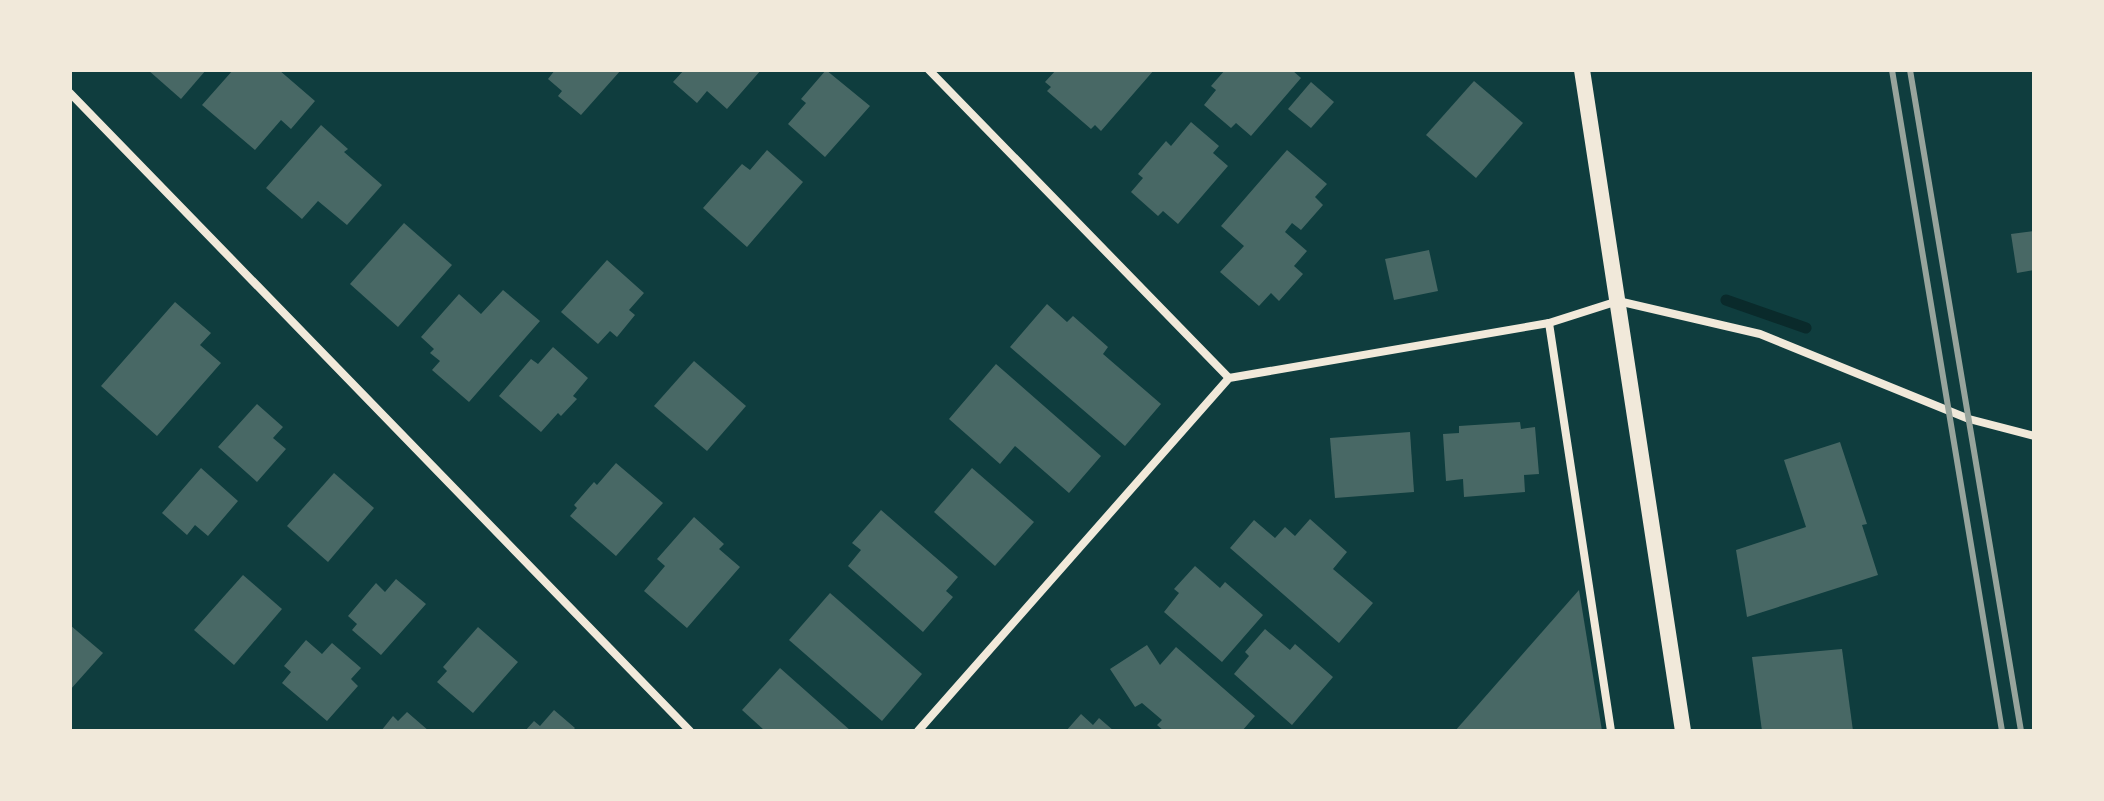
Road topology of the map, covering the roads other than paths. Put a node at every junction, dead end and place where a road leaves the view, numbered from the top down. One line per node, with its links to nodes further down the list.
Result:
1 (929, 70): 6 (street)
2 (1582, 70): 4 (main road)
3 (70, 93): 8 (street)
4 (1618, 301): 5 (street); 7 (street); 11 (main road)
5 (1549, 323): 6 (street); 10 (street)
6 (1229, 378): 9 (street)
7 (2034, 436)
8 (690, 731)
9 (918, 731)
10 (1611, 731)
11 (1683, 731)

